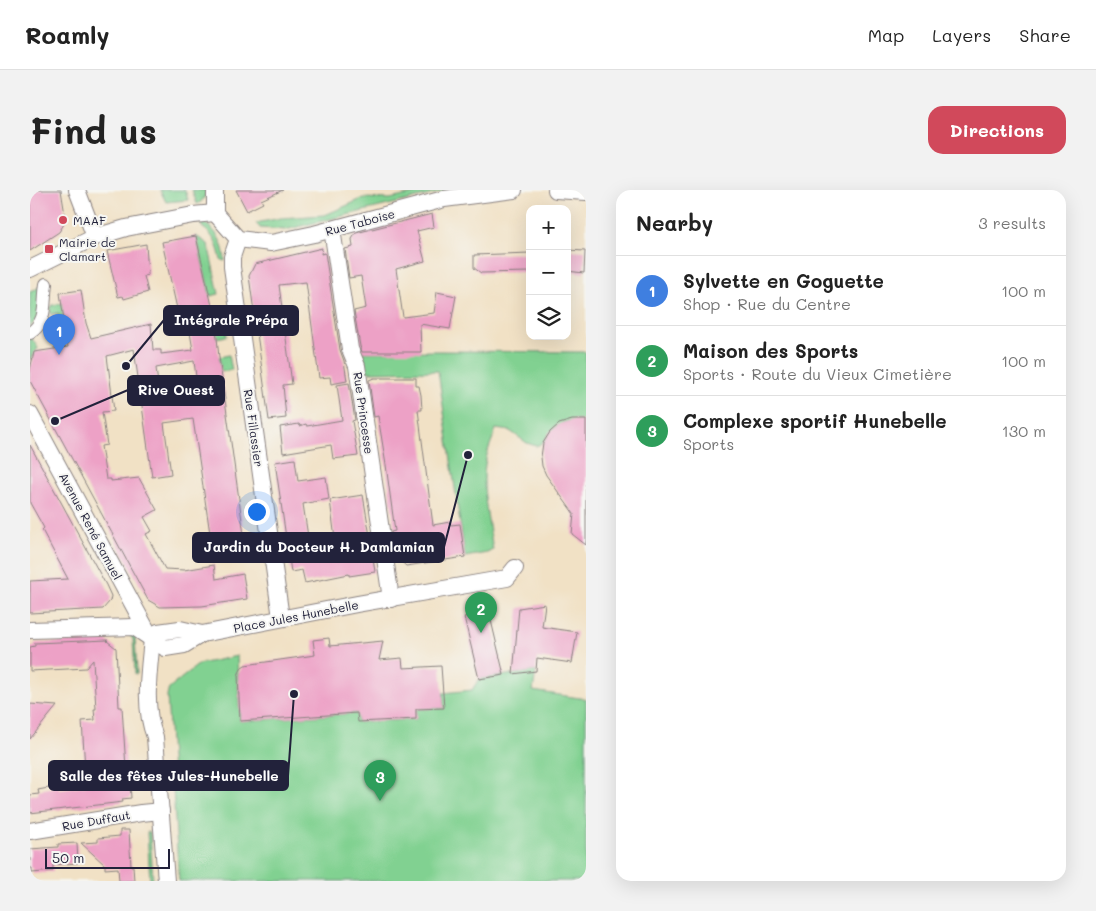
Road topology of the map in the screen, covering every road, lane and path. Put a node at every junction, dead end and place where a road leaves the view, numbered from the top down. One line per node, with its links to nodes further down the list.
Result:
1 (77, 190): 8 (street)
2 (214, 190): 6 (street)
3 (514, 190): 7 (street, Rue Taboise)
4 (556, 190): 5 (street)
5 (586, 192)
6 (215, 213): 8 (street); 9 (street)
7 (332, 229): 9 (street, Rue Taboise); 15 (street, Rue Princesse)
8 (95, 238): 10 (street)
9 (238, 239): 16 (street, Rue Fillassier)
10 (30, 269)
11 (46, 284): 12 (street)
12 (30, 333)
13 (30, 414): 18 (street, Avenue René Samuel)
14 (515, 568): 15 (street, Place Jules Hunebelle)
15 (392, 598): 16 (street, Place Jules Hunebelle)
16 (281, 618): 18 (street, Place Jules Hunebelle)
17 (30, 630): 18 (street)
18 (152, 639): 19 (street)
19 (157, 811): 20 (street, Rue Duffaut); 21 (street); 22 (street)
20 (30, 831)
21 (158, 881)
22 (166, 881)

